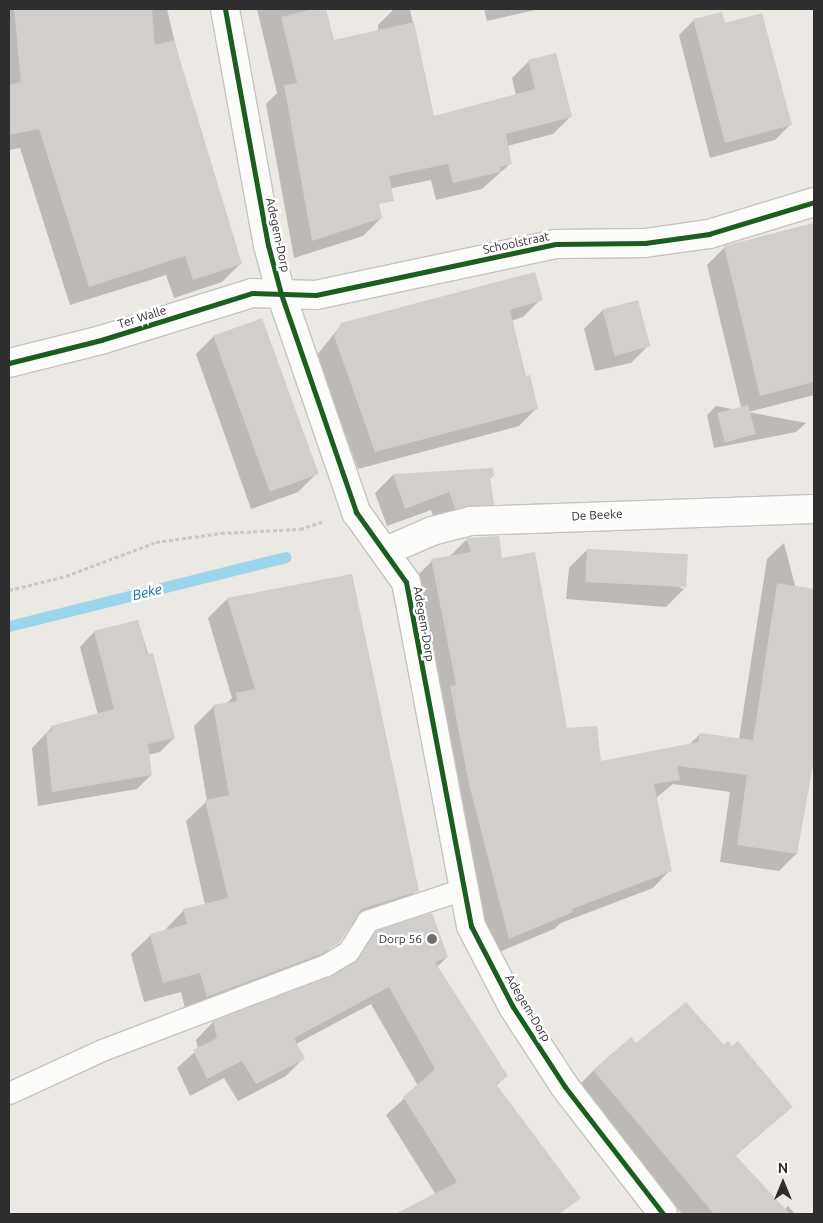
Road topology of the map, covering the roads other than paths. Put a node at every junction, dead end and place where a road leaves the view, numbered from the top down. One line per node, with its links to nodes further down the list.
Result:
1 (225, 9): 3 (street, Adegem-Dorp)
2 (814, 202): 3 (street, Schoolstraat)
3 (281, 294): 4 (street, Ter Walle); 6 (street, Adegem-Dorp)
4 (9, 363)
5 (814, 509): 6 (street, De Beeke)
6 (386, 551): 7 (street, Adegem-Dorp)
7 (463, 889): 8 (lane); 9 (street, Adegem-Dorp)
8 (9, 1093)
9 (663, 1214)

